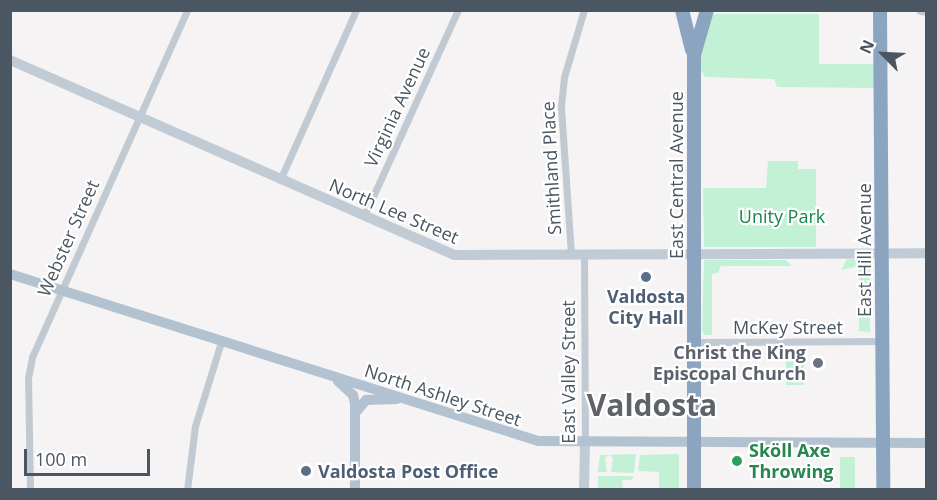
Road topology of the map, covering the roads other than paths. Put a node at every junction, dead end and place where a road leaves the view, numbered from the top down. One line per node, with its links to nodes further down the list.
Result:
1 (187, 10): 12 (street, Webster Street)
2 (356, 10): 13 (street)
3 (458, 10): 14 (street, Virginia Avenue)
4 (584, 10): 18 (street, Smithland Place)
5 (682, 10): 10 (highway)
6 (707, 10): 10 (highway, East Central Avenue)
7 (880, 10): 16 (highway, East Hill Avenue)
8 (921, 10): 9 (street)
9 (927, 11)
10 (694, 55): 15 (highway, East Central Avenue)
11 (10, 60): 12 (street, North Lee Street)
12 (138, 118): 13 (street, North Lee Street); 21 (street, Webster Street)
13 (280, 180): 14 (street, North Lee Street)
14 (364, 216): 18 (street, North Lee Street)
15 (694, 253): 16 (street, North Lee Street); 19 (street, North Lee Street); 24 (highway, East Central Avenue)
16 (882, 253): 17 (street, North Lee Street); 22 (highway, East Hill Avenue)
17 (927, 253)
18 (571, 254): 19 (street, North Lee Street)
19 (584, 254): 28 (street, East Valley Street)
20 (10, 274): 21 (main road, North Ashley Street)
21 (62, 291): 23 (main road, North Ashley Street); 32 (street, Webster Street)
22 (882, 341): 24 (street, McKey Street); 30 (highway, East Hill Avenue)
23 (221, 342): 25 (main road, North Ashley Street); 33 (street)
24 (694, 342): 29 (highway, East Central Avenue)
25 (335, 379): 26 (main road, North Ashley Street); 27 (main road)
26 (403, 398): 27 (main road); 28 (main road, North Ashley Street)
27 (355, 412): 34 (main road)
28 (585, 442): 29 (main road, North Ashley Street); 35 (street, East Valley Street)
29 (694, 442): 30 (main road, North Ashley Street); 36 (highway, East Central Avenue)
30 (882, 443): 31 (main road, North Ashley Street); 37 (highway, East Hill Avenue)
31 (927, 443)
32 (30, 489)
33 (187, 489)
34 (355, 489)
35 (584, 489)
36 (694, 489)
37 (883, 489)

